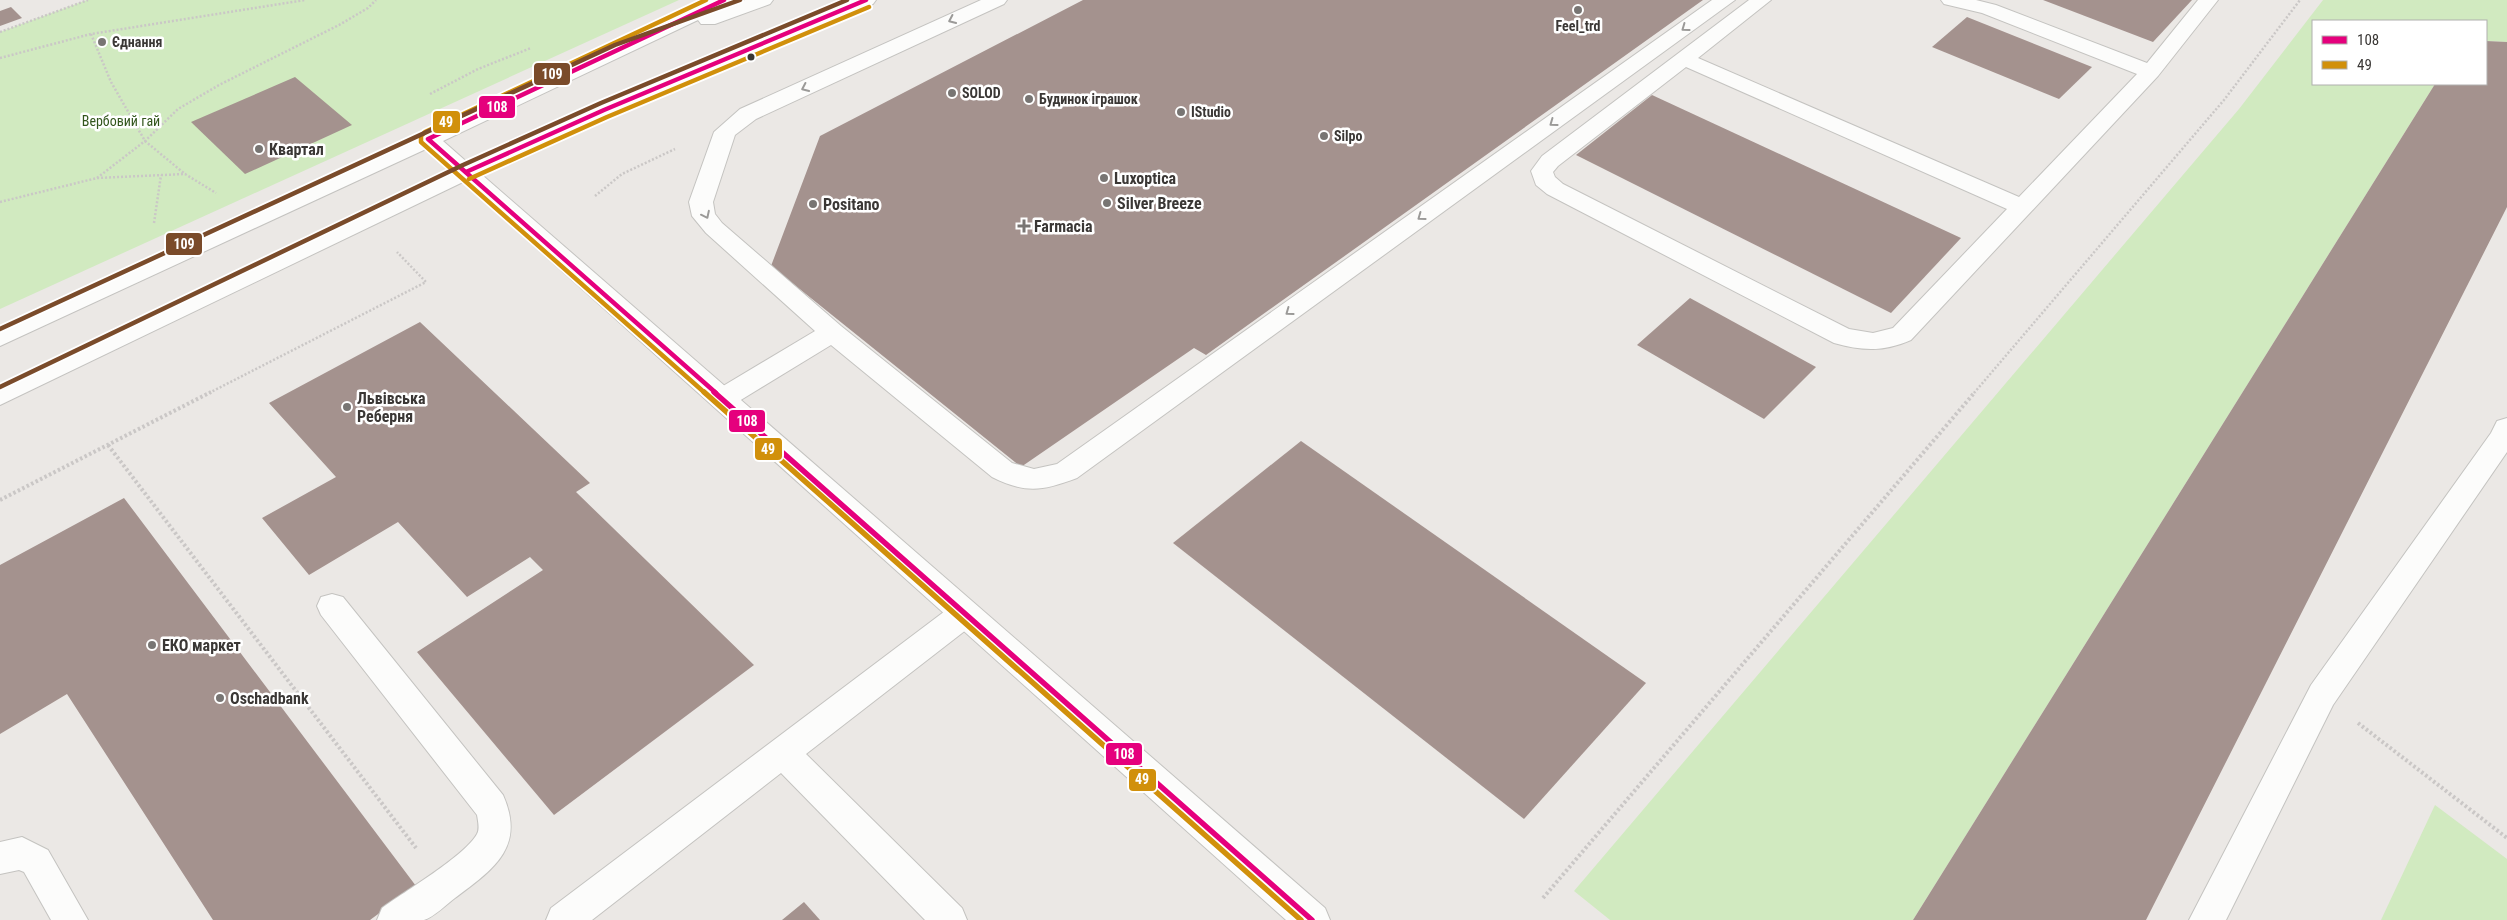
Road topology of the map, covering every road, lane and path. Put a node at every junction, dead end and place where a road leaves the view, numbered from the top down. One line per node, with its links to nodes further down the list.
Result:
1 (88, 0): 13 (path)
2 (305, 0): 14 (path)
3 (376, 0): 21 (path)
4 (724, 0): 15 (main road)
5 (763, 0): 15 (main road)
6 (866, 0): 22 (main road)
7 (997, 0): 19 (main road, one-way to 19)
8 (1725, 0): 32 (main road, one-way to 32)
9 (1761, 0): 17 (main road)
10 (1951, 0): 18 (main road)
11 (2208, 0): 18 (main road)
12 (2300, 0): 46 (path)
13 (0, 32)
14 (91, 34): 16 (path); 21 (path)
15 (618, 52): 20 (main road)
16 (0, 58)
17 (1684, 60): 29 (main road); 29 (main road)
18 (2151, 72): 29 (main road)
19 (725, 132): 27 (path); 32 (main road, one-way to 32)
20 (428, 139): 22 (main road); 33 (main road)
21 (145, 140): 23 (path); 25 (path)
22 (466, 172): 34 (main road); 35 (main road)
23 (185, 174): 24 (path); 26 (path)
24 (161, 175): 25 (path); 30 (path)
25 (97, 178): 28 (path)
26 (217, 194)
27 (595, 196)
28 (0, 202)
29 (2022, 207)
30 (153, 231)
31 (397, 252): 37 (path)
32 (832, 332): 35 (main road)
33 (0, 337)
34 (0, 395)
35 (722, 399): 40 (main road)
36 (2506, 434): 41 (main road)
37 (108, 446): 38 (path); 45 (path)
38 (0, 500)
39 (332, 606): 45 (main road)
40 (964, 614): 42 (main road); 51 (main road)
41 (2322, 695): 43 (path); 52 (main road)
42 (782, 752): 49 (main road); 50 (main road)
43 (2507, 838)
44 (0, 858): 47 (main road)
45 (443, 884): 48 (main road)
46 (1543, 898)
47 (70, 920)
48 (395, 920)
49 (564, 920)
50 (949, 920)
51 (1312, 920)
52 (2207, 920)

